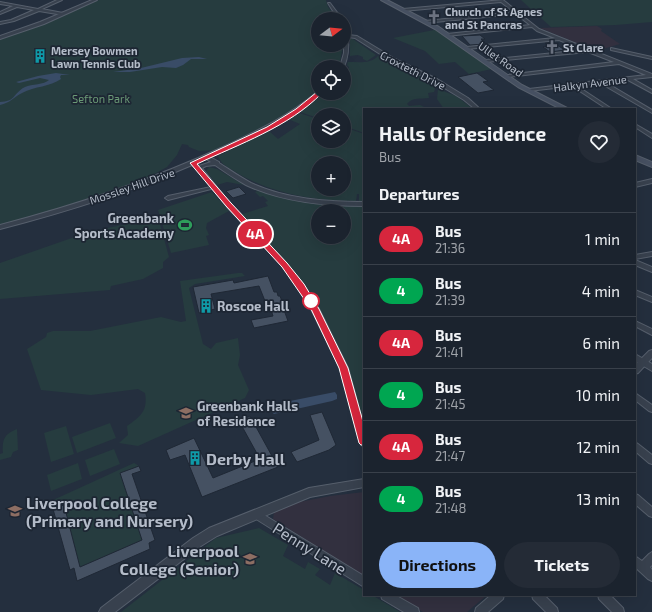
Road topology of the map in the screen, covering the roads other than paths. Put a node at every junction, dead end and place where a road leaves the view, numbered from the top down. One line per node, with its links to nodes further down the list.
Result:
1 (60, 0): 10 (street)
2 (95, 0): 16 (street)
3 (334, 0): 7 (street)
4 (384, 0): 12 (main road, Ullet Road)
5 (501, 0): 12 (street); 15 (street)
6 (42, 2): 10 (street)
7 (329, 2): 13 (street)
8 (0, 3): 9 (street)
9 (17, 6): 11 (street); 14 (street)
10 (46, 6): 11 (street)
11 (38, 9): 16 (street); 18 (street)
12 (403, 10): 17 (main road, Ullet Road)
13 (335, 12)
14 (0, 13)
15 (518, 13): 17 (street); 19 (street)
16 (62, 14): 22 (street)
17 (425, 22): 20 (main road, Ullet Road)
18 (0, 23)
19 (534, 26): 20 (street); 23 (street)
20 (447, 35): 24 (main road, Ullet Road)
21 (351, 36): 40 (street, Croxteth Drive)
22 (0, 38)
23 (560, 38): 24 (street); 26 (street)
24 (467, 48): 30 (main road, Ullet Road)
25 (612, 49): 27 (street)
26 (590, 50): 29 (street); 30 (street)
27 (627, 52): 28 (street); 29 (street)
28 (652, 58)
29 (613, 60): 31 (street)
30 (486, 61): 32 (main road, Ullet Road)
31 (621, 63): 32 (street); 33 (street)
32 (506, 76): 37 (main road, Ullet Road)
33 (652, 76): 34 (street, Halkyn Avenue)
34 (630, 78): 35 (street, Halkyn Avenue); 38 (street)
35 (602, 82): 36 (street, Halkyn Avenue); 43 (street)
36 (573, 85): 37 (street, Halkyn Avenue); 42 (street)
37 (529, 90): 41 (main road, Ullet Road)
38 (652, 92)
39 (311, 99): 46 (street, Mossley Hill Drive)
40 (477, 108)
41 (564, 108)
42 (608, 108)
43 (652, 112)
44 (636, 126): 45 (street)
45 (652, 136)
46 (206, 157): 48 (street, Mossley Hill Drive); 49 (street)
47 (638, 158): 50 (main road); 52 (main road)
48 (193, 163): 51 (street); 59 (street, Mossley Hill Drive)
49 (217, 163): 51 (street); 58 (street)
50 (652, 165)
51 (199, 168): 75 (street)
52 (652, 172)
53 (652, 176): 55 (street)
54 (652, 181): 55 (street)
55 (638, 184)
56 (209, 188): 57 (street)
57 (168, 198)
58 (363, 204)
59 (0, 227)
60 (652, 254): 61 (street)
61 (636, 257)
62 (636, 262): 63 (street)
63 (652, 270)
64 (636, 292): 65 (street)
65 (652, 300)
66 (636, 324): 67 (street)
67 (652, 332)
68 (652, 354): 70 (street)
69 (636, 358): 70 (street)
70 (644, 362): 71 (street); 72 (street)
71 (652, 368)
72 (636, 370)
73 (636, 397): 74 (street)
74 (652, 409)
75 (363, 439)
76 (636, 447): 77 (street)
77 (652, 460)
78 (363, 483): 81 (street)
79 (636, 499): 80 (street)
80 (652, 513)
81 (256, 514): 86 (street, Penny Lane); 91 (street)
82 (652, 557): 84 (street)
83 (636, 562): 84 (street)
84 (643, 568): 85 (street)
85 (652, 576)
86 (363, 581)
87 (388, 596): 92 (street)
88 (498, 596): 93 (street)
89 (538, 596): 94 (street)
90 (603, 596): 95 (street)
91 (105, 612)
92 (414, 612)
93 (480, 612)
94 (553, 612)
95 (619, 612)

